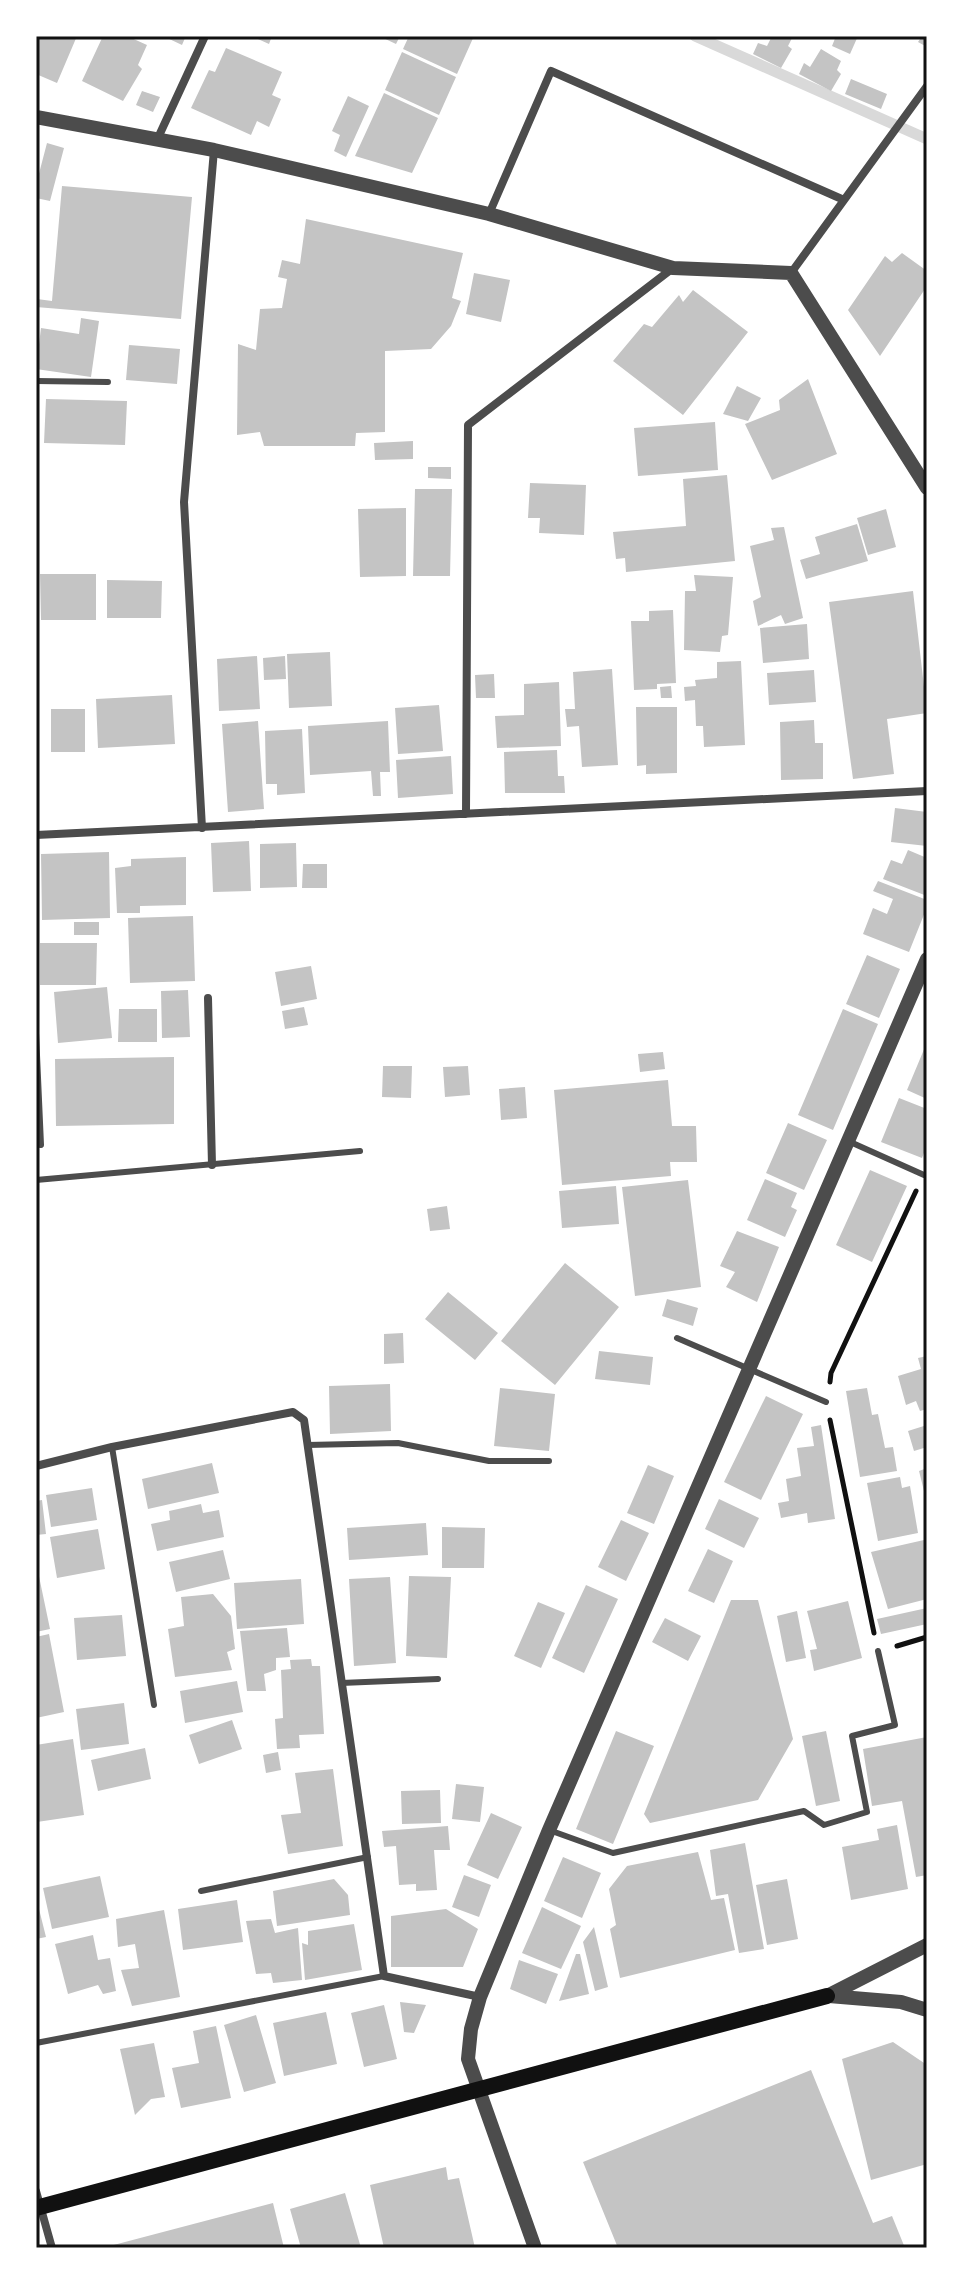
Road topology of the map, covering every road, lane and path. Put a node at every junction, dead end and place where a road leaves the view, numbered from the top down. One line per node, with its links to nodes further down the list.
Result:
1 (205, 36): 4 (street)
2 (927, 86): 6 (street)
3 (36, 117): 4 (street)
4 (157, 140): 5 (street)
5 (214, 150): 7 (street); 15 (street)
6 (844, 200): 7 (street); 9 (street)
7 (489, 214): 8 (street)
8 (673, 268): 9 (street); 14 (street)
9 (791, 273): 12 (street)
10 (36, 381): 11 (lane)
11 (108, 382)
12 (927, 488)
13 (927, 791): 14 (street)
14 (466, 814): 15 (street)
15 (202, 828): 16 (street)
16 (36, 835)
17 (927, 959): 20 (street)
18 (208, 998): 23 (street)
19 (36, 1033): 21 (lane)
20 (848, 1141): 24 (lane); 27 (street)
21 (41, 1145)
22 (360, 1151): 23 (lane)
23 (212, 1165): 25 (lane)
24 (924, 1175): 28 (path)
25 (36, 1180)
26 (677, 1338): 27 (lane)
27 (750, 1368): 28 (lane); 38 (street)
28 (826, 1402): 34 (path)
29 (307, 1445): 30 (street); 31 (lane); 36 (street)
30 (112, 1447): 32 (street); 37 (lane)
31 (549, 1461)
32 (36, 1466)
33 (927, 1637): 34 (path)
34 (878, 1651): 38 (lane)
35 (438, 1679): 36 (lane)
36 (341, 1683): 39 (street)
37 (154, 1705)
38 (549, 1830): 44 (street)
39 (368, 1857): 40 (lane); 42 (street)
40 (201, 1891)
41 (927, 1945): 43 (street)
42 (384, 1976): 44 (street); 46 (lane)
43 (827, 1996): 45 (street); 47 (main road)
44 (480, 1997): 47 (street)
45 (927, 2010)
46 (36, 2043)
47 (478, 2091): 48 (main road); 50 (street)
48 (38, 2202): 49 (street)
49 (52, 2248)
50 (535, 2248)

